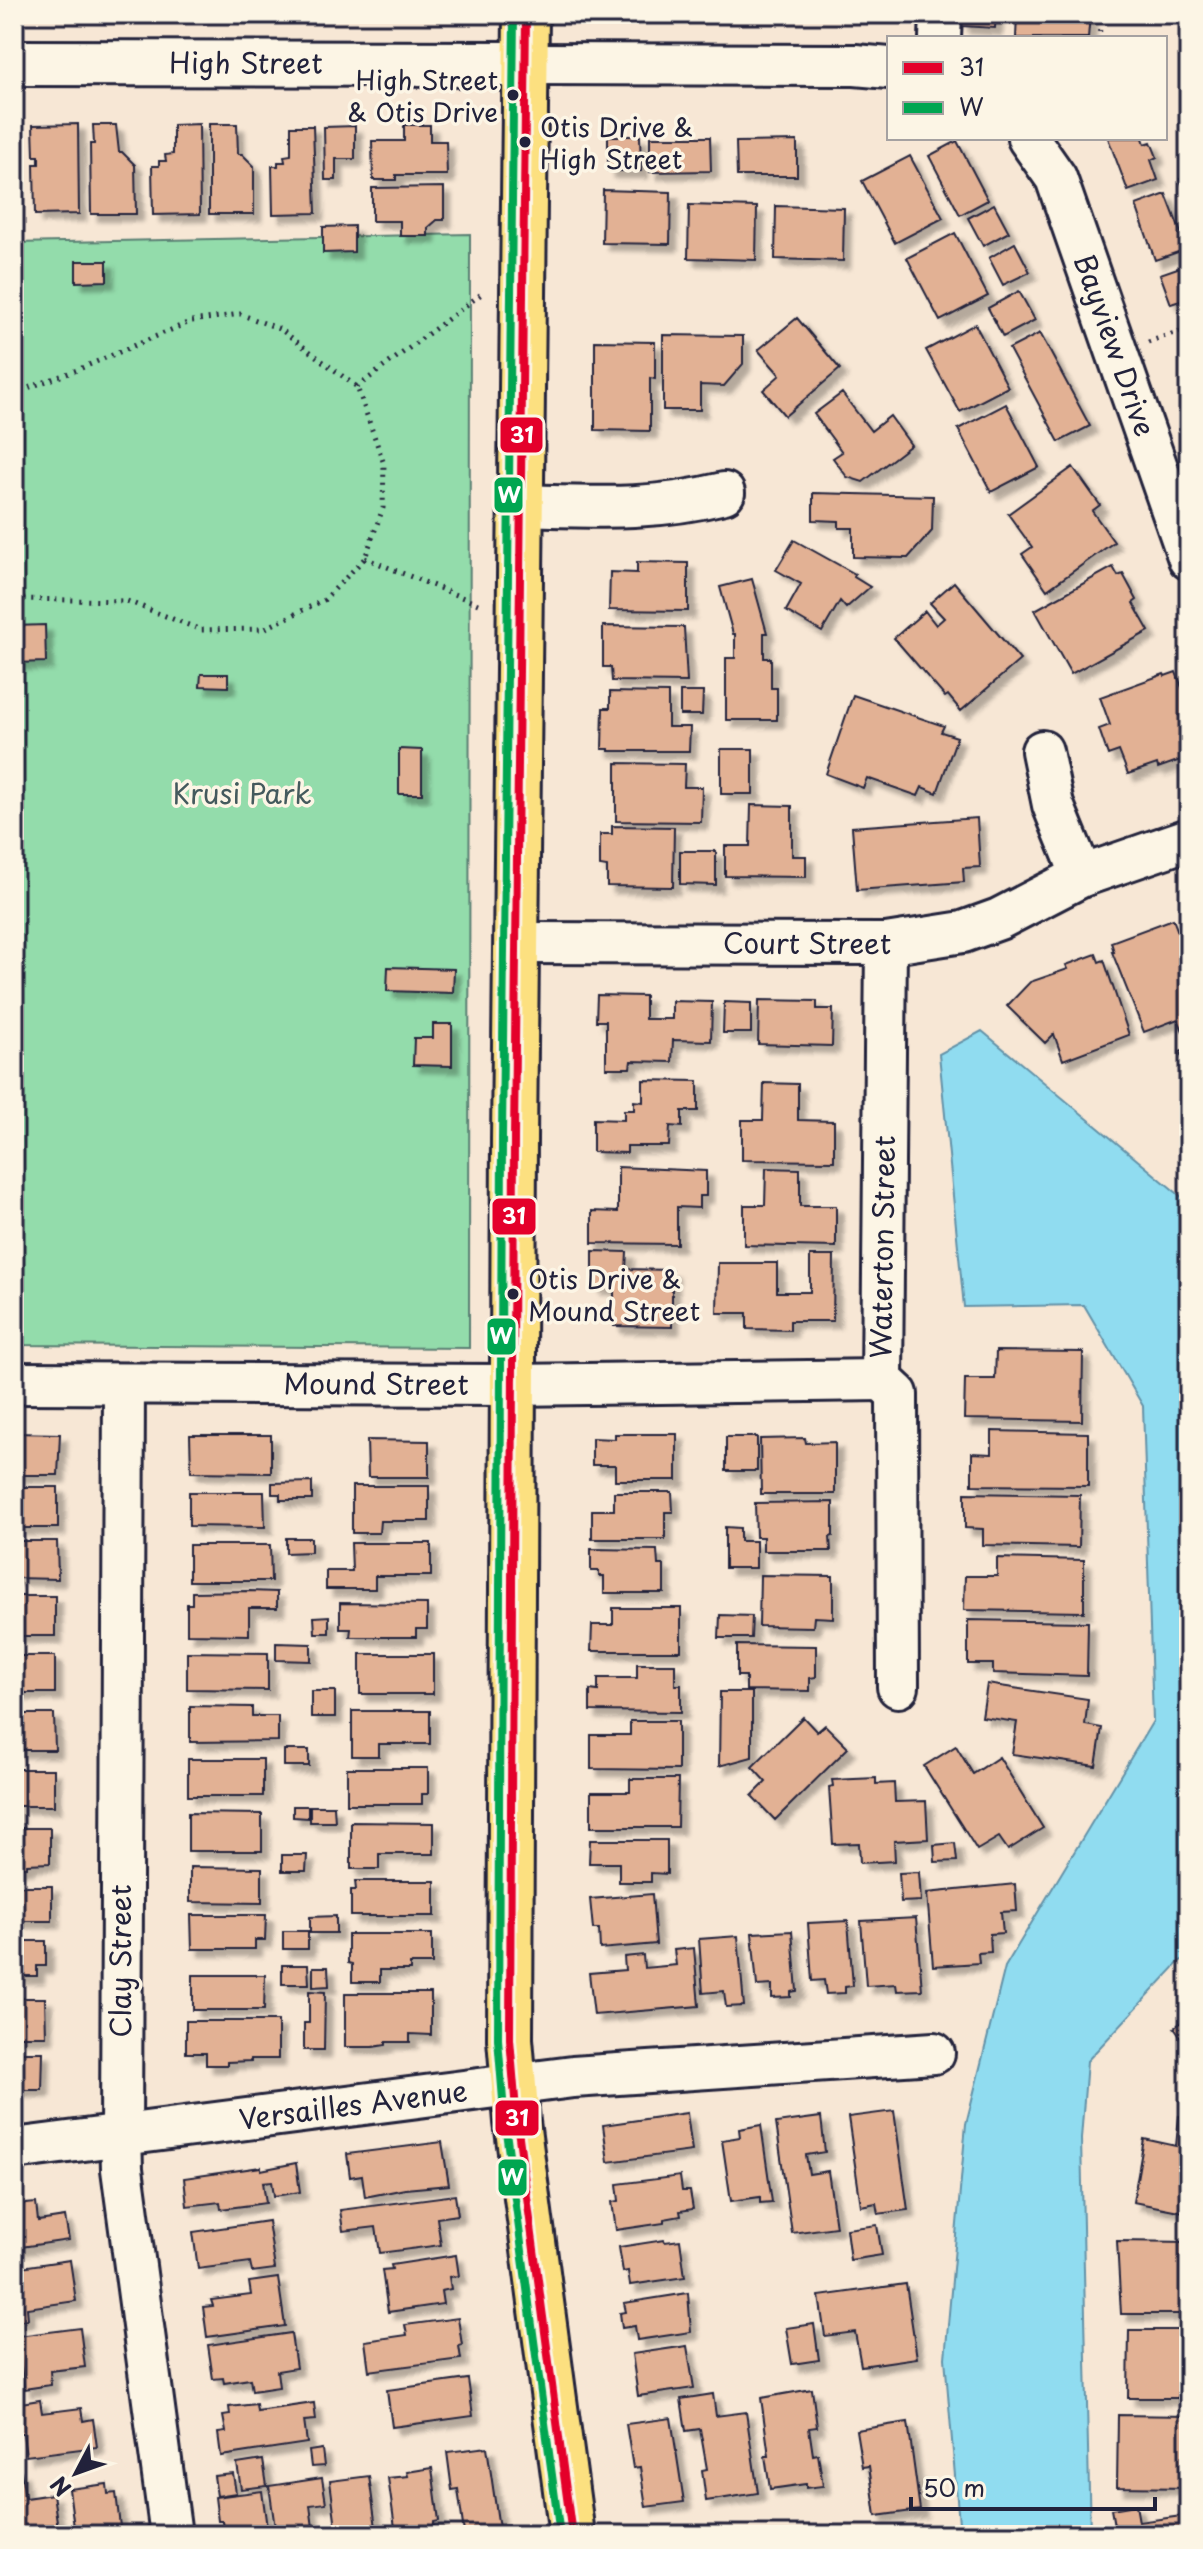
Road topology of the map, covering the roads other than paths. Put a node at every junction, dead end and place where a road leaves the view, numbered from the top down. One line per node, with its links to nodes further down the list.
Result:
1 (526, 14): 5 (main road)
2 (941, 14): 3 (street)
3 (940, 36)
4 (14, 63): 5 (main road, High Street)
5 (526, 64): 6 (street); 9 (main road)
6 (887, 68)
7 (1029, 140): 10 (street, Bayview Drive)
8 (724, 493): 9 (street)
9 (523, 505): 14 (main road)
10 (1189, 559)
11 (1042, 751): 13 (street)
12 (1189, 839): 13 (street, Court Street)
13 (1082, 876): 15 (street, Court Street)
14 (517, 943): 15 (street, Court Street); 19 (main road)
15 (886, 944): 16 (street, Waterton Street)
16 (882, 1380): 19 (street, Mound Street); 20 (street, Waterton Street)
17 (14, 1383): 18 (street, Mound Street)
18 (124, 1384): 19 (street, Mound Street); 23 (street, Clay Street)
19 (513, 1385): 22 (main road)
20 (898, 1687)
21 (934, 2053): 22 (street, Versailles Avenue)
22 (514, 2084): 23 (street, Versailles Avenue); 26 (main road)
23 (121, 2136): 24 (street, Versailles Avenue); 25 (street, Clay Street)
24 (14, 2149)
25 (171, 2535)
26 (572, 2535)

